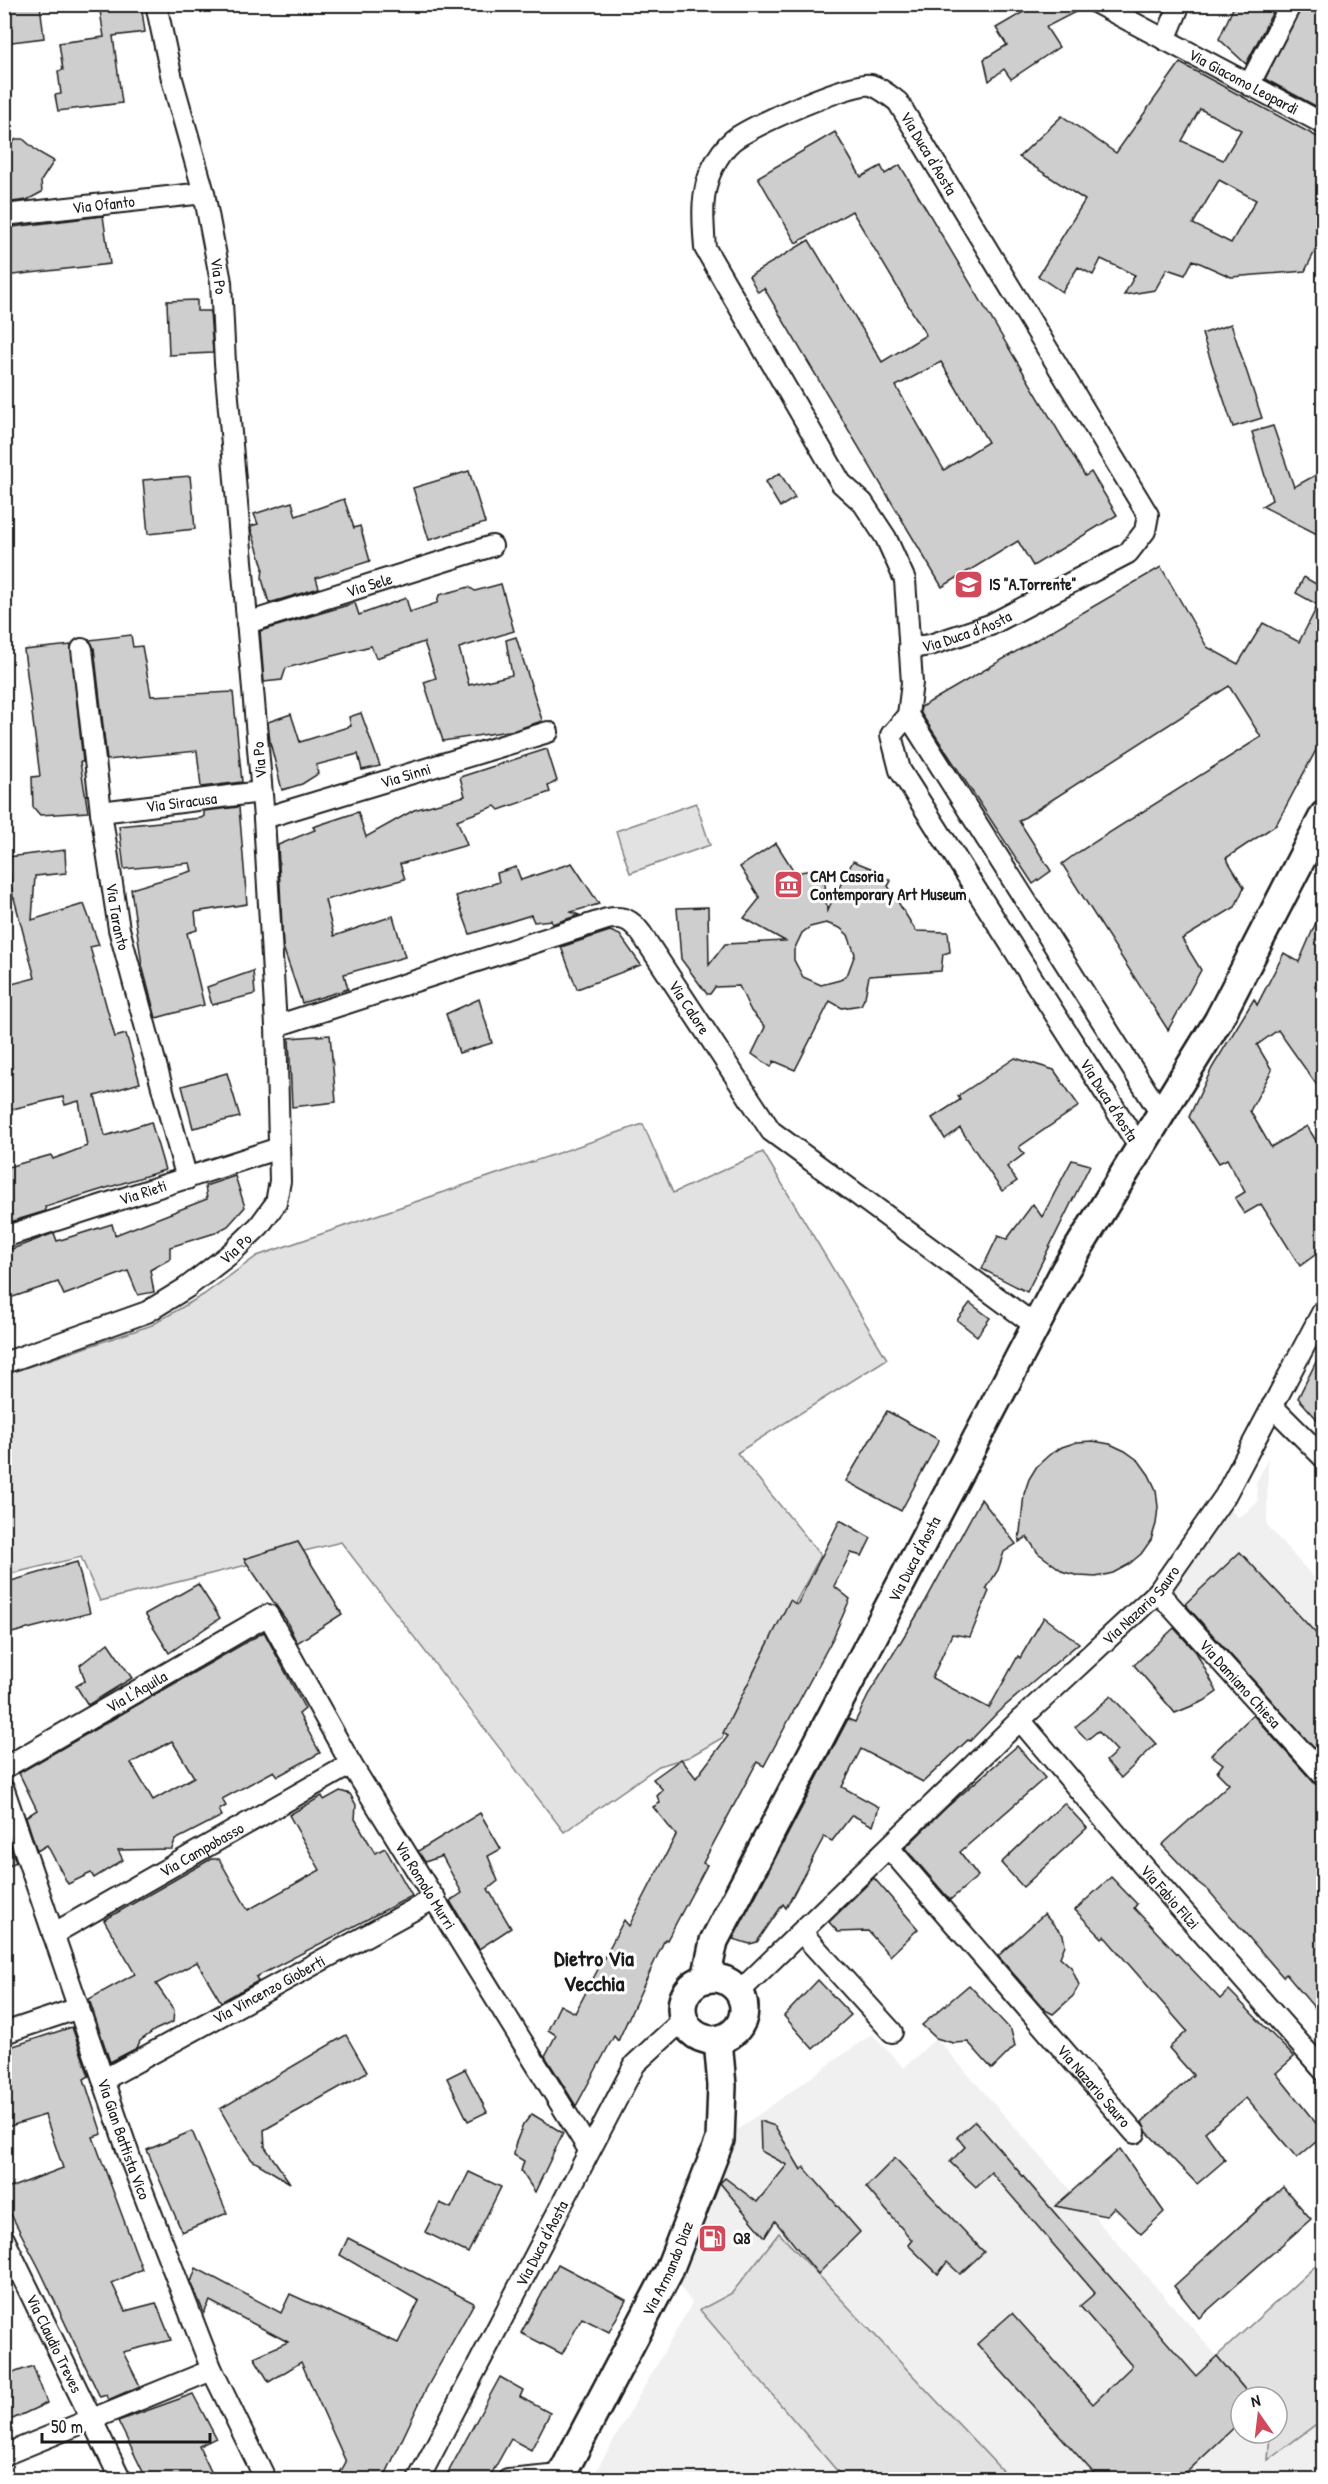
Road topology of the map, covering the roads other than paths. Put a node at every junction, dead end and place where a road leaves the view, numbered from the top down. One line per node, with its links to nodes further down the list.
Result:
1 (156, 4): 8 (street, Via Po)
2 (1098, 4): 5 (street, Via Giacomo Leopardi)
3 (1180, 4): 5 (street)
4 (1291, 4): 6 (street)
5 (1165, 40): 6 (street, Via Giacomo Leopardi)
6 (1249, 85): 7 (street, Via Giacomo Leopardi)
7 (1323, 124)
8 (204, 193): 9 (street, Via Ofanto); 11 (street, Via Po)
9 (4, 215)
10 (492, 546): 11 (street, Via Sele)
11 (247, 623): 16 (street, Via Po)
12 (909, 648): 12 (street, Via Duca d'Aosta); 14 (street, Via Duca d'Aosta)
13 (82, 649): 17 (street, Via Taranto)
14 (908, 715): 21 (street); 23 (street, Via Duca d'Aosta)
15 (548, 732): 19 (street, Via Sinni)
16 (261, 792): 17 (street, Via Siracusa); 19 (street, Via Po)
17 (101, 812): 24 (street, Via Taranto)
18 (1323, 815): 21 (street, Via Duca d'Aosta)
19 (264, 818): 20 (street, Via Po)
20 (276, 1026): 22 (street, Via Po); 27 (street, Via Calore)
21 (1161, 1114): 23 (street, Via Duca d'Aosta)
22 (279, 1148): 24 (street, Via Rieti); 28 (street, Via Po)
23 (1140, 1148): 27 (street, Via Duca d'Aosta)
24 (187, 1179): 25 (street, Via Rieti)
25 (4, 1237)
26 (1323, 1309): 29 (street, Via Nazario Sauro)
27 (1036, 1326): 42 (street, Via Duca d'Aosta)
28 (4, 1363)
29 (1272, 1406): 30 (street); 31 (street, Via Nazario Sauro)
30 (1323, 1458)
31 (1158, 1592): 33 (street, Via Nazario Sauro); 36 (street, Via Damiano Chiesa)
32 (268, 1615): 34 (street, Via Romolo Murri); 35 (street, Via L'Aquila)
33 (1020, 1720): 38 (street, Via Nazario Sauro); 49 (street, Via Fabio Filzi)
34 (351, 1764): 39 (street, Via Romolo Murri); 41 (street, Via Campobasso)
35 (4, 1768)
36 (1323, 1776)
37 (5, 1793): 41 (street, Via Gian Battista Vico)
38 (889, 1848): 40 (street, Via Nazario Sauro); 51 (street, Via Nazario Sauro)
39 (435, 1898): 50 (street, Via Vincenzo Gioberti); 52 (street, Via Romolo Murri)
40 (802, 1933): 43 (street, Via Nazario Sauro); 46 (street)
41 (53, 1934): 44 (street, Via Gian Battista Vico)
42 (706, 1979): 43 (street); 45 (street)
43 (740, 1992): 48 (street)
44 (79, 2008): 47 (street); 50 (street, Via Gian Battista Vico)
45 (684, 2020): 48 (street); 52 (street, Via Duca d'Aosta)
46 (892, 2032)
47 (4, 2033)
48 (718, 2040): 57 (street, Via Armando Diaz)
49 (1323, 2071)
50 (103, 2080): 54 (street, Via Gian Battista Vico)
51 (1135, 2133)
52 (589, 2150): 60 (street, Via Duca d'Aosta)
53 (4, 2239): 55 (street, Via Claudio Treves)
54 (212, 2370): 55 (street); 59 (street, Via Gian Battista Vico)
55 (91, 2419): 56 (street); 58 (street, Via Claudio Treves)
56 (4, 2455)
57 (560, 2477): 61 (street)
58 (121, 2480)
59 (266, 2480)
60 (418, 2480)
61 (508, 2480)

